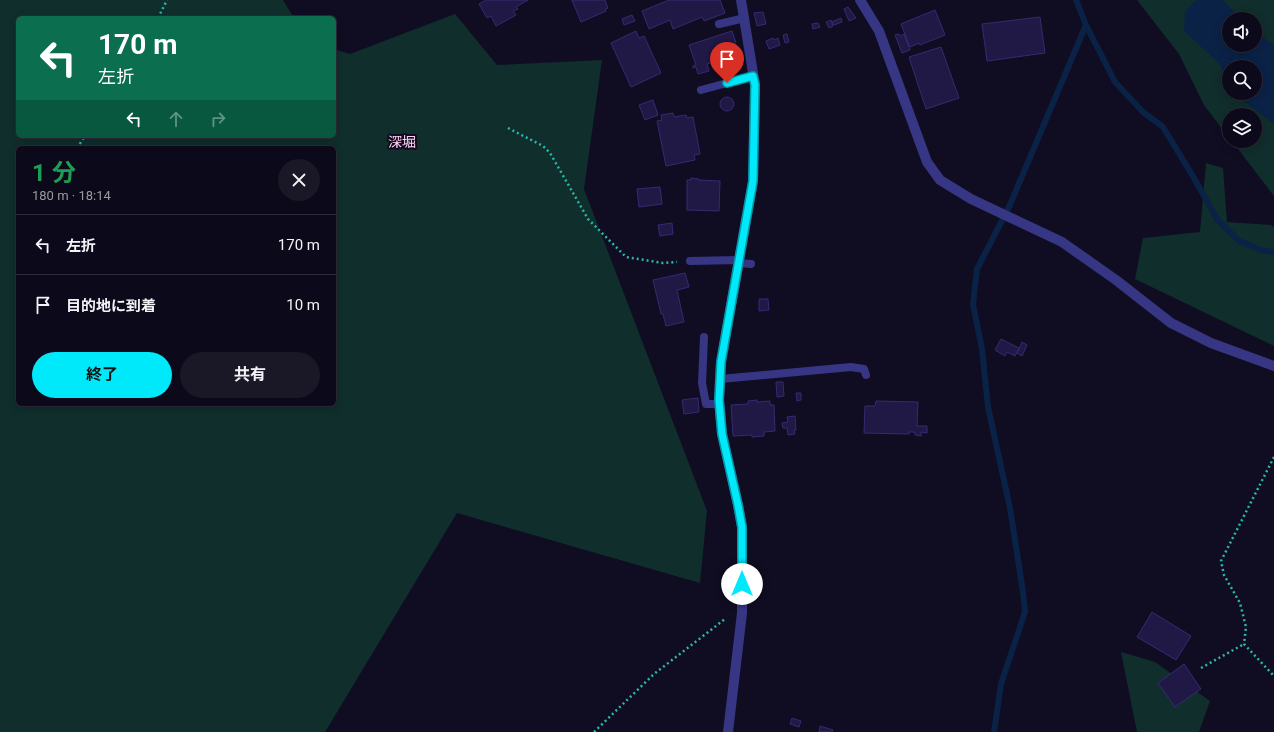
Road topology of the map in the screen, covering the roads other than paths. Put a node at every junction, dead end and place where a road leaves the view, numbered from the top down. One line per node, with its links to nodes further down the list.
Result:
1 (741, 0): 3 (street)
2 (860, 0): 11 (street)
3 (745, 18): 4 (lane); 5 (street)
4 (719, 24)
5 (753, 76): 6 (lane); 8 (street)
6 (701, 90)
7 (690, 260): 8 (lane)
8 (739, 261): 9 (lane); 13 (street)
9 (751, 264)
10 (704, 337): 14 (lane)
11 (1274, 366)
12 (866, 375): 13 (lane)
13 (720, 379): 14 (street)
14 (719, 404): 15 (street)
15 (728, 732)

